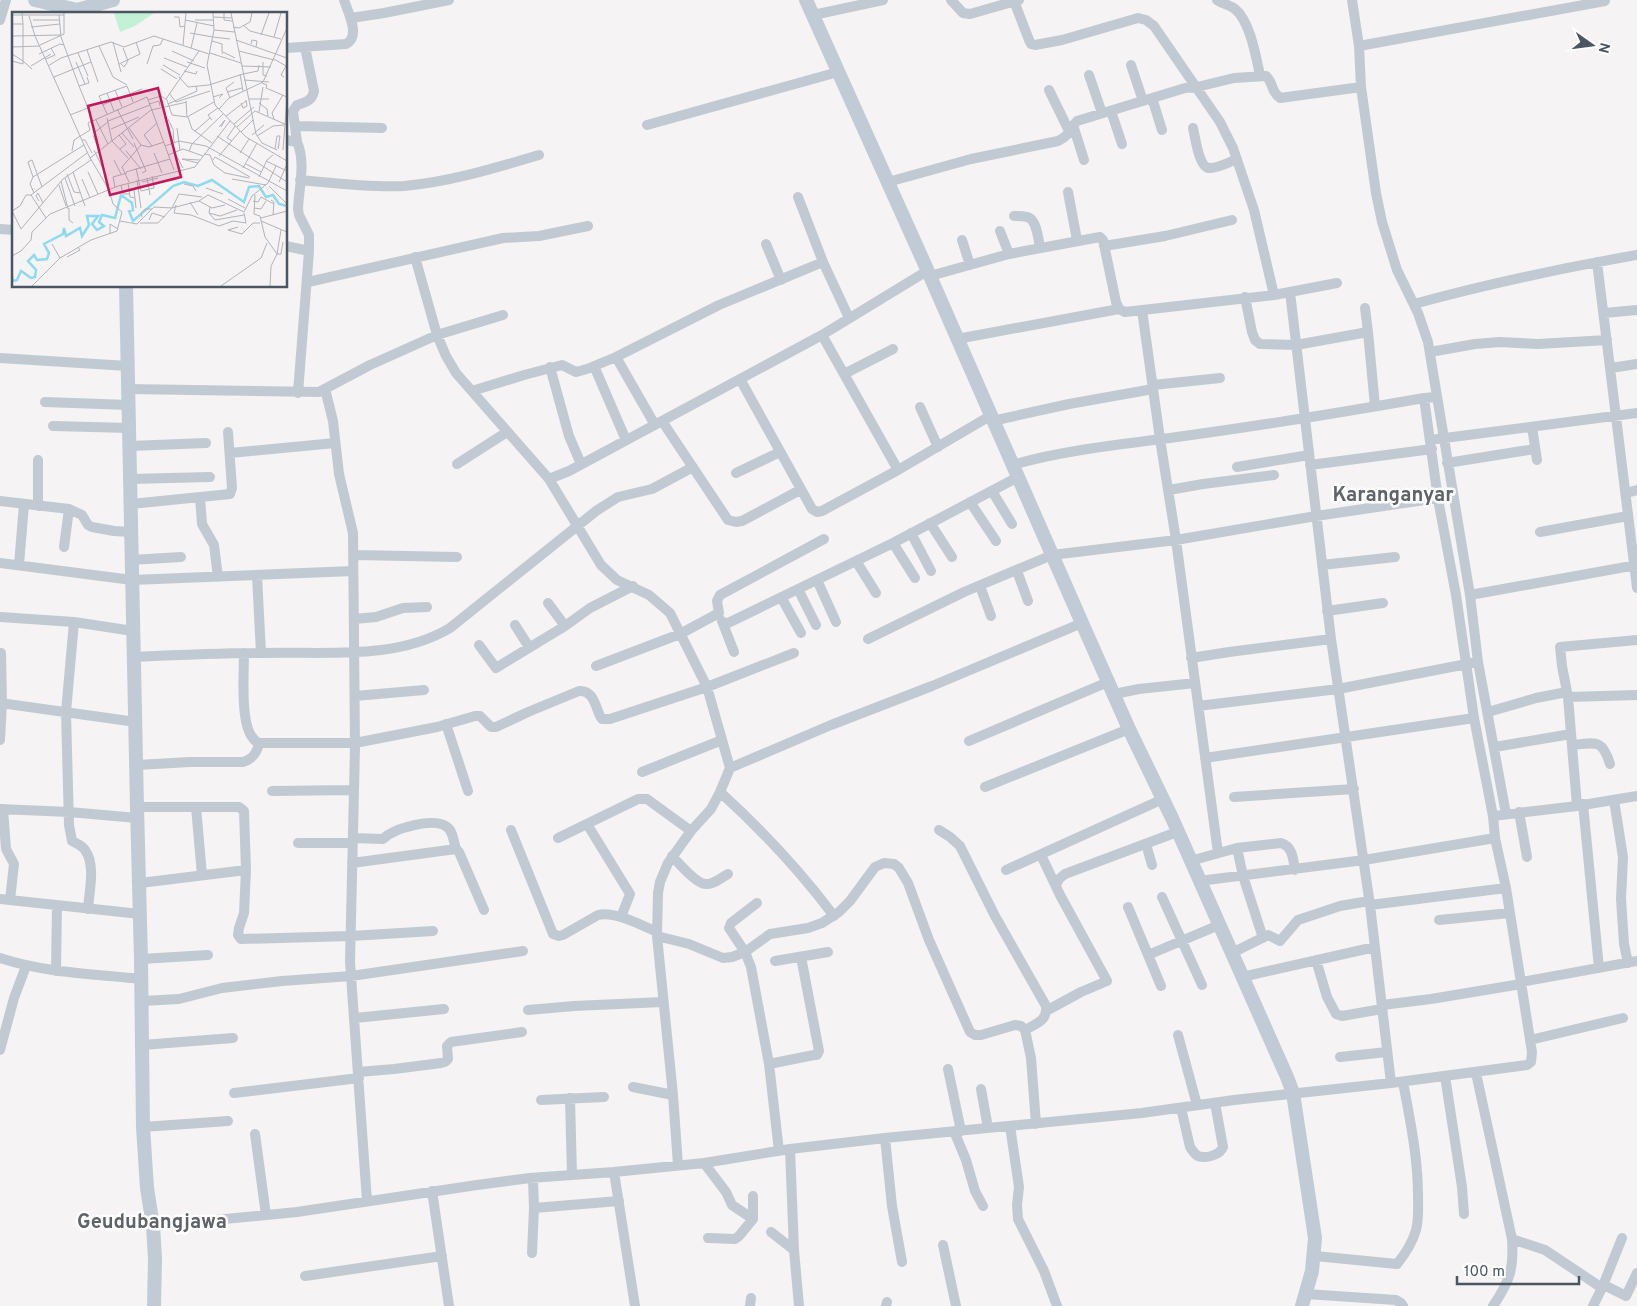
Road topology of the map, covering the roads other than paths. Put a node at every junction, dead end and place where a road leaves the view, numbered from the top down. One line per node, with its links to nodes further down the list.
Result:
1 (6, 0): 17 (street)
2 (35, 0): 14 (street)
3 (113, 0): 13 (street)
4 (344, 0): 16 (street)
5 (448, 0): 16 (street)
6 (806, 0): 15 (street)
7 (883, 0): 15 (street)
8 (951, 0): 12 (street)
9 (1217, 0): 24 (street)
10 (1352, 0): 18 (street)
11 (1608, 0): 18 (street)
12 (1016, 1): 25 (street)
13 (77, 8): 14 (street)
14 (48, 9)
15 (813, 15): 22 (street)
16 (351, 18): 19 (street)
17 (0, 20)
18 (1359, 46): 26 (street)
19 (305, 47): 20 (street); 31 (street)
20 (288, 48)
21 (1131, 65): 28 (street)
22 (838, 72): 30 (street); 43 (street)
23 (1089, 75): 29 (street)
24 (1260, 75): 25 (street); 26 (street)
25 (1197, 87): 28 (street); 41 (street)
26 (1361, 87): 71 (street)
27 (1049, 90): 34 (street)
28 (1148, 99): 29 (street); 35 (street)
29 (1106, 112): 34 (street); 38 (street)
30 (647, 125)
31 (295, 126): 32 (street); 37 (street)
32 (382, 128)
33 (1193, 128): 41 (street)
34 (1071, 129): 40 (street); 43 (street)
35 (1162, 130)
36 (288, 140): 37 (street)
37 (297, 142): 42 (street)
38 (1122, 144)
39 (540, 156): 42 (street)
40 (1084, 160)
41 (1237, 160): 69 (street)
42 (300, 180): 56 (street)
43 (888, 182): 63 (street)
44 (1068, 192): 51 (street)
45 (798, 197): 60 (street)
46 (1014, 216): 55 (street)
47 (1232, 220): 54 (street)
48 (588, 226): 59 (street)
49 (1000, 231): 57 (street)
50 (962, 240): 62 (street)
51 (1077, 240): 54 (street); 55 (street)
52 (766, 244): 64 (street)
53 (288, 246): 56 (street)
54 (1104, 246): 73 (street)
55 (1040, 247): 57 (street)
56 (309, 251): 65 (street)
57 (1009, 254): 62 (street)
58 (1637, 255): 61 (street)
59 (415, 257): 65 (street); 81 (street)
60 (823, 262): 64 (street); 78 (street)
61 (1597, 262): 71 (street); 76 (street)
62 (970, 265): 63 (street)
63 (928, 273): 78 (street); 82 (street)
64 (781, 280): 87 (street)
65 (308, 282): 101 (street)
66 (1337, 283): 68 (street)
67 (126, 288): 90 (street)
68 (1290, 292): 69 (street); 84 (street)
69 (1274, 294): 70 (street)
70 (1245, 297): 74 (street); 84 (street)
71 (1414, 304): 86 (street)
72 (1365, 308): 79 (street)
73 (1119, 309): 74 (street); 82 (street)
74 (1142, 310): 97 (street)
75 (1637, 310): 76 (street)
76 (1604, 314): 83 (street)
77 (504, 315): 81 (street)
78 (850, 318): 80 (street)
79 (1368, 332): 84 (street); 105 (street)
80 (822, 334): 94 (street); 96 (street)
81 (437, 335): 99 (street); 100 (street)
82 (957, 339): 109 (street)
83 (1607, 340): 86 (street); 93 (street)
84 (1296, 345): 110 (street)
85 (892, 349): 94 (street)
86 (1430, 352): 102 (street)
87 (616, 357): 91 (street); 111 (street)
88 (0, 358): 90 (street)
89 (1637, 364): 93 (street)
90 (128, 366): 98 (street)
91 (594, 366): 92 (street); 118 (street)
92 (550, 367): 100 (street); 133 (street)
93 (1610, 368): 108 (street)
94 (844, 374): 136 (street)
95 (1220, 378): 97 (street)
96 (740, 379): 111 (street); 126 (street)
97 (1153, 387): 109 (street); 119 (street)
98 (129, 389): 101 (street); 104 (street)
99 (325, 389): 101 (street); 121 (street)
100 (472, 391): 116 (street)
101 (298, 393)
102 (1430, 398): 105 (street); 117 (street); 122 (street)
103 (45, 402): 104 (street)
104 (129, 405): 114 (street)
105 (1375, 406): 110 (street)
106 (920, 407): 124 (street)
107 (1637, 413): 108 (street)
108 (1617, 416): 113 (street); 147 (street)
109 (991, 419): 124 (street); 137 (street)
110 (1304, 419): 119 (street); 129 (street)
111 (659, 422): 118 (street); 134 (street)
112 (53, 426): 114 (street)
113 (1532, 427): 117 (street); 125 (street)
114 (129, 428): 123 (street)
115 (228, 432): 127 (street)
116 (507, 432): 132 (street); 141 (street)
117 (1443, 438): 122 (street); 131 (street)
118 (626, 440): 133 (street)
119 (1160, 440): 137 (street); 144 (street)
120 (206, 443): 123 (street)
121 (335, 443): 127 (street); 169 (street)
122 (1431, 444): 129 (street); 149 (street)
123 (130, 446): 142 (street)
124 (938, 447): 136 (street)
125 (1535, 448): 130 (street); 131 (street)
126 (780, 452): 138 (street); 143 (street)
127 (230, 453): 148 (street)
128 (38, 460): 154 (street)
129 (1309, 460): 135 (street); 156 (street)
130 (1537, 460)
131 (1447, 463): 149 (street)
132 (457, 464)
133 (581, 464): 141 (street)
134 (693, 467): 143 (street); 160 (street)
135 (1237, 467)
136 (898, 470): 143 (street)
137 (1015, 471): 146 (street); 171 (street)
138 (736, 474)
139 (1274, 475): 144 (street)
140 (210, 477): 142 (street)
141 (549, 479): 160 (street)
142 (130, 480): 153 (street)
143 (800, 490)
144 (1169, 490): 165 (street)
145 (1637, 490): 147 (street)
146 (992, 491): 151 (street); 159 (street)
147 (1626, 492): 157 (street)
148 (200, 497): 153 (street); 185 (street)
149 (1445, 498): 156 (street); 194 (street); 228 (street)
150 (0, 501): 152 (street)
151 (970, 502): 158 (street); 166 (street)
152 (24, 504): 154 (street); 178 (street)
153 (131, 504): 161 (street)
154 (38, 506): 155 (street)
155 (69, 509): 161 (street); 168 (street)
156 (1316, 516): 165 (street); 179 (street)
157 (1628, 516): 162 (street); 180 (street)
158 (930, 523): 163 (street); 173 (street)
159 (1012, 524)
160 (577, 526): 189 (street); 224 (street)
161 (131, 532): 175 (street)
162 (1540, 532)
163 (911, 533): 167 (street); 182 (street)
164 (824, 539): 201 (street)
165 (1176, 540): 171 (street); 227 (street)
166 (996, 541)
167 (893, 543): 176 (street); 186 (street)
168 (64, 547)
169 (354, 555): 170 (street); 181 (street)
170 (457, 556)
171 (1052, 556): 183 (street); 207 (street)
172 (181, 557): 175 (street)
173 (952, 557)
174 (1395, 557): 179 (street)
175 (132, 560): 187 (street)
176 (856, 561): 188 (street); 193 (street)
177 (0, 563): 178 (street)
178 (19, 565): 187 (street)
179 (1322, 565): 200 (street)
180 (1636, 566): 191 (street); 194 (street)
181 (353, 571): 184 (street); 204 (street)
182 (931, 571)
183 (1016, 571): 190 (street); 196 (street)
184 (257, 576): 185 (street); 220 (street)
185 (218, 577): 187 (street)
186 (915, 578)
187 (132, 580): 212 (street)
188 (817, 580): 192 (street); 206 (street)
189 (633, 586): 211 (street); 214 (street)
190 (980, 586): 202 (street); 215 (street)
191 (1637, 588)
192 (798, 589): 195 (street); 210 (street)
193 (876, 593)
194 (1470, 595): 228 (street)
195 (781, 598): 209 (street); 213 (street)
196 (1028, 601)
197 (548, 603): 211 (street)
198 (1383, 603): 200 (street)
199 (427, 607): 204 (street)
200 (1327, 611): 216 (street)
201 (719, 613): 209 (street); 214 (street)
202 (991, 616)
203 (0, 617): 205 (street)
204 (354, 619): 224 (street)
205 (74, 622): 212 (street); 240 (street)
206 (836, 622)
207 (1082, 623): 232 (street); 257 (street)
208 (515, 625): 219 (street)
209 (724, 625): 221 (street)
210 (816, 625)
211 (565, 626): 219 (street)
212 (133, 631): 226 (street)
213 (801, 633)
214 (680, 634): 229 (street); 231 (street)
215 (868, 639)
216 (1331, 639): 227 (street); 233 (street)
217 (1637, 640): 235 (street)
218 (479, 645): 219 (street)
219 (529, 647)
220 (261, 652): 223 (street); 224 (street)
221 (734, 652)
222 (1, 653): 238 (street)
223 (244, 653): 226 (street); 250 (street)
224 (354, 653): 237 (street)
225 (794, 654): 231 (street)
226 (135, 657): 242 (street)
227 (1191, 658): 230 (street)
228 (1472, 664): 233 (street); 241 (street); 241 (street)
229 (596, 666)
230 (1195, 683): 232 (street); 239 (street)
231 (706, 687): 243 (street); 248 (street)
232 (1111, 688): 244 (street); 249 (street)
233 (1338, 688): 239 (street); 246 (street)
234 (424, 690): 237 (street)
235 (1567, 695): 236 (street); 241 (street); 245 (street)
236 (1637, 695)
237 (354, 696): 251 (street)
238 (1, 703): 240 (street); 247 (street)
239 (1198, 706): 254 (street)
240 (66, 712): 242 (street); 272 (street)
241 (1482, 720): 246 (street); 253 (street); 276 (street)
242 (136, 722): 256 (street)
243 (446, 724): 251 (street); 262 (street)
244 (1129, 729): 259 (street); 267 (street)
245 (1571, 734): 252 (street); 253 (street)
246 (1346, 738): 254 (street); 260 (street)
247 (0, 740)
248 (722, 740): 257 (street); 258 (street)
249 (969, 741)
250 (259, 743): 251 (street); 256 (street)
251 (355, 743): 261 (street)
252 (1572, 745): 255 (street); 269 (street)
253 (1495, 748): 275 (street)
254 (1205, 758): 289 (street)
255 (1610, 764)
256 (137, 765): 273 (street)
257 (730, 768): 264 (street)
258 (642, 772)
259 (985, 786)
260 (1354, 789): 266 (street); 293 (street)
261 (354, 790): 263 (street); 284 (street)
262 (468, 790)
263 (272, 791)
264 (720, 792): 280 (street); 317 (street)
265 (1637, 796): 268 (street)
266 (1234, 797)
267 (1163, 799): 281 (street); 290 (street)
268 (1614, 800): 269 (street); 338 (street)
269 (1580, 805): 274 (street); 340 (street)
270 (196, 807): 273 (street); 297 (street); 301 (street)
271 (2, 809): 272 (street); 308 (street)
272 (69, 812): 273 (street); 313 (street)
273 (137, 812): 304 (street)
274 (1519, 812): 275 (street); 292 (street)
275 (1506, 814): 276 (street)
276 (1493, 816): 283 (street)
277 (587, 824): 280 (street); 282 (street); 318 (street)
278 (511, 830): 318 (street)
279 (938, 830): 353 (street)
280 (691, 831): 291 (street)
281 (1177, 832): 286 (street); 294 (street)
282 (558, 838)
283 (1495, 838): 293 (street); 306 (street)
284 (353, 841): 285 (street); 288 (street); 295 (street)
285 (298, 843)
286 (1146, 844): 296 (street); 305 (street)
287 (1237, 848): 289 (street); 299 (street); 302 (street)
288 (456, 849): 295 (street); 314 (street)
289 (1218, 853): 294 (street)
290 (1041, 854): 298 (street); 305 (street)
291 (672, 856): 300 (street); 322 (street)
292 (1527, 857)
293 (1364, 860): 299 (street); 310 (street)
294 (1190, 861): 303 (street)
295 (352, 863): 323 (street)
296 (1152, 865)
297 (246, 870): 301 (street); 323 (street)
298 (1006, 870)
299 (1295, 870): 302 (street)
300 (728, 874)
301 (202, 875): 304 (street)
302 (1243, 876): 303 (street); 324 (street)
303 (1199, 881): 320 (street)
304 (140, 883): 316 (street)
305 (1056, 885): 353 (street)
306 (1506, 888): 310 (street); 315 (street)
307 (1162, 897): 325 (street)
308 (5, 900): 311 (street)
309 (757, 903): 328 (street)
310 (1369, 903): 324 (street); 326 (street)
311 (57, 906): 313 (street); 341 (street)
312 (1128, 907): 332 (street)
313 (88, 909): 316 (street)
314 (484, 910)
315 (1510, 913): 319 (street); 345 (street)
316 (140, 914): 335 (street)
317 (834, 916): 328 (street); 356 (street)
318 (621, 917): 322 (street)
319 (1439, 920)
320 (1219, 924): 325 (street); 330 (street)
321 (433, 931): 323 (street)
322 (657, 934): 328 (street); 349 (street)
323 (351, 936): 342 (street)
324 (1263, 938): 330 (street)
325 (1182, 941): 332 (street); 346 (street)
326 (1375, 947): 336 (street); 350 (street)
327 (523, 952): 342 (street)
328 (745, 952): 365 (street)
329 (828, 952): 333 (street)
330 (1232, 954): 343 (street)
331 (208, 955): 335 (street)
332 (1148, 955): 347 (street)
333 (801, 957): 337 (street); 365 (street)
334 (0, 958): 339 (street)
335 (142, 959): 344 (street)
336 (1316, 960): 343 (street); 350 (street)
337 (775, 961)
338 (1632, 962): 340 (street)
339 (26, 966): 341 (street); 362 (street)
340 (1599, 968): 345 (street)
341 (56, 971): 344 (street)
342 (351, 976): 348 (street); 354 (street)
343 (1242, 977): 375 (street)
344 (142, 979): 348 (street)
345 (1521, 983): 350 (street); 360 (street)
346 (1202, 985)
347 (1161, 986)
348 (142, 1001): 361 (street)
349 (663, 1002): 352 (street); 376 (street)
350 (1382, 1007): 363 (street)
351 (444, 1009): 354 (street)
352 (528, 1010)
353 (1046, 1011): 356 (street)
354 (355, 1018): 368 (street)
355 (1623, 1018): 360 (street)
356 (1025, 1030): 384 (street)
357 (522, 1032): 368 (street)
358 (1178, 1035): 381 (street)
359 (233, 1038): 361 (street)
360 (1530, 1040): 367 (street)
361 (142, 1044): 386 (street)
362 (0, 1050)
363 (1388, 1052): 364 (street); 371 (street)
364 (1340, 1057)
365 (769, 1064): 392 (street)
366 (948, 1069): 388 (street)
367 (1476, 1073): 369 (street); 411 (street)
368 (359, 1075): 374 (street); 401 (street)
369 (1446, 1076): 370 (street); 404 (street)
370 (1403, 1082): 371 (street); 416 (street)
371 (1391, 1083): 375 (street)
372 (633, 1087): 376 (street)
373 (981, 1089): 387 (street)
374 (234, 1093)
375 (1293, 1093): 380 (street); 416 (street)
376 (673, 1094): 394 (street)
377 (604, 1097): 378 (street)
378 (570, 1098): 379 (street); 396 (street)
379 (541, 1100)
380 (1216, 1103): 381 (street); 382 (street)
381 (1197, 1105): 382 (street)
382 (1181, 1108): 384 (street)
383 (228, 1121): 386 (street)
384 (1036, 1124): 385 (street)
385 (1010, 1126): 387 (street); 427 (street)
386 (144, 1127): 407 (street)
387 (988, 1128): 388 (street)
388 (958, 1131): 390 (street); 402 (street)
389 (255, 1134): 405 (street)
390 (885, 1138): 391 (street); 417 (street)
391 (790, 1149): 392 (street); 413 (street)
392 (779, 1151): 393 (street)
393 (704, 1163): 394 (street); 406 (street)
394 (678, 1166): 395 (street)
395 (614, 1172): 396 (street); 400 (street)
396 (572, 1175): 397 (street)
397 (533, 1178): 398 (street); 403 (street)
398 (432, 1192): 401 (street); 415 (street)
399 (754, 1196): 406 (street)
400 (619, 1201): 403 (street); 424 (street)
401 (367, 1202): 405 (street)
402 (983, 1206)
403 (534, 1208): 414 (street)
404 (1464, 1214)
405 (266, 1215): 407 (street)
406 (753, 1219): 409 (street)
407 (153, 1226): 422 (street)
408 (771, 1232): 413 (street)
409 (708, 1238)
410 (1622, 1238): 420 (street)
411 (1512, 1239): 420 (street); 429 (street)
412 (943, 1245): 426 (street)
413 (794, 1250): 425 (street)
414 (532, 1253)
415 (442, 1256): 419 (street); 423 (street)
416 (1314, 1256): 421 (street)
417 (902, 1262)
418 (1637, 1273): 420 (street)
419 (304, 1276)
420 (1603, 1287): 430 (street)
421 (1304, 1300): 428 (street)
422 (154, 1306)
423 (449, 1306)
424 (635, 1306)
425 (799, 1306)
426 (956, 1306)
427 (1057, 1306)
428 (1403, 1306)
429 (1493, 1306)
430 (1593, 1306)

